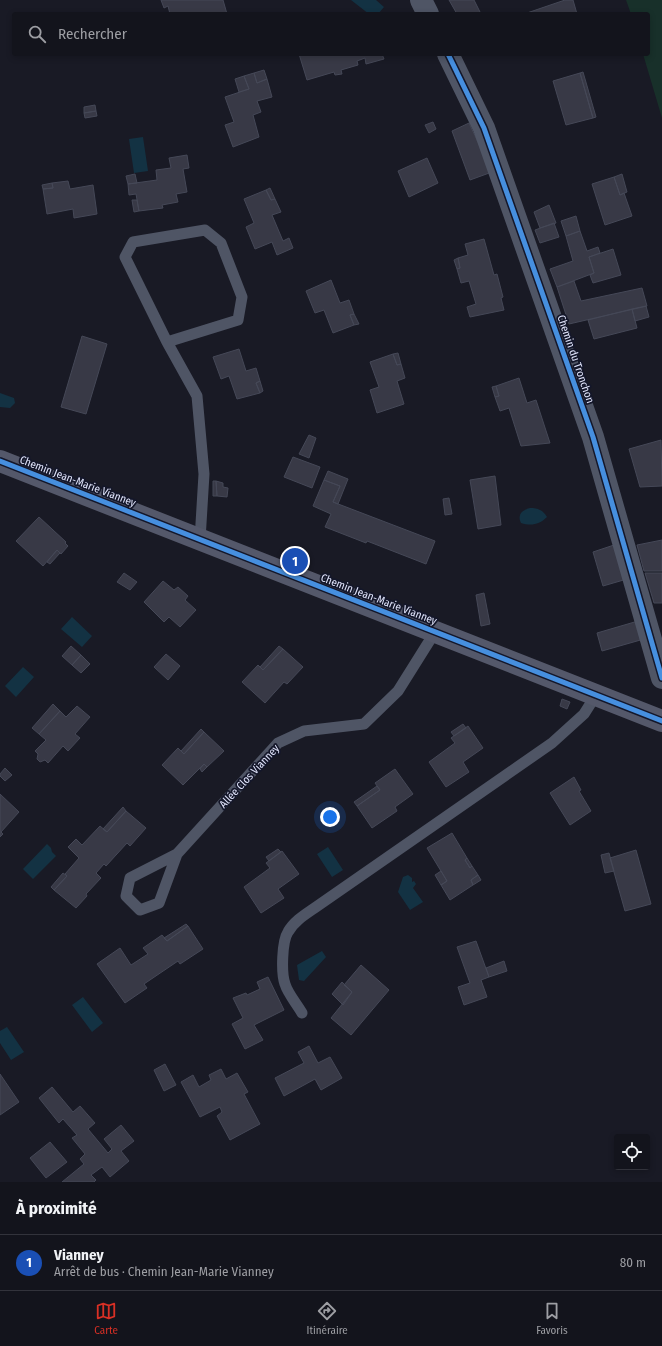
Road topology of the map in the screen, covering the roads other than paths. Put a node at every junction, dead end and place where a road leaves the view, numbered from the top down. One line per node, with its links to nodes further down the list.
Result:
1 (421, 0): 2 (street)
2 (427, 12)
3 (449, 56): 8 (street, Chemin du Tronchon)
4 (167, 342): 4 (lane); 6 (lane)
5 (0, 461): 6 (street, Chemin Jean-Marie Vianney)
6 (200, 540): 7 (street, Chemin Jean-Marie Vianney)
7 (436, 632): 9 (street, Chemin Jean-Marie Vianney); 11 (lane, Allée Clos Vianney)
8 (662, 678)
9 (596, 695): 10 (street, Chemin Jean-Marie Vianney); 12 (lane)
10 (662, 721)
11 (177, 854): 11 (lane, Allée Clos Vianney)
12 (302, 1013)

